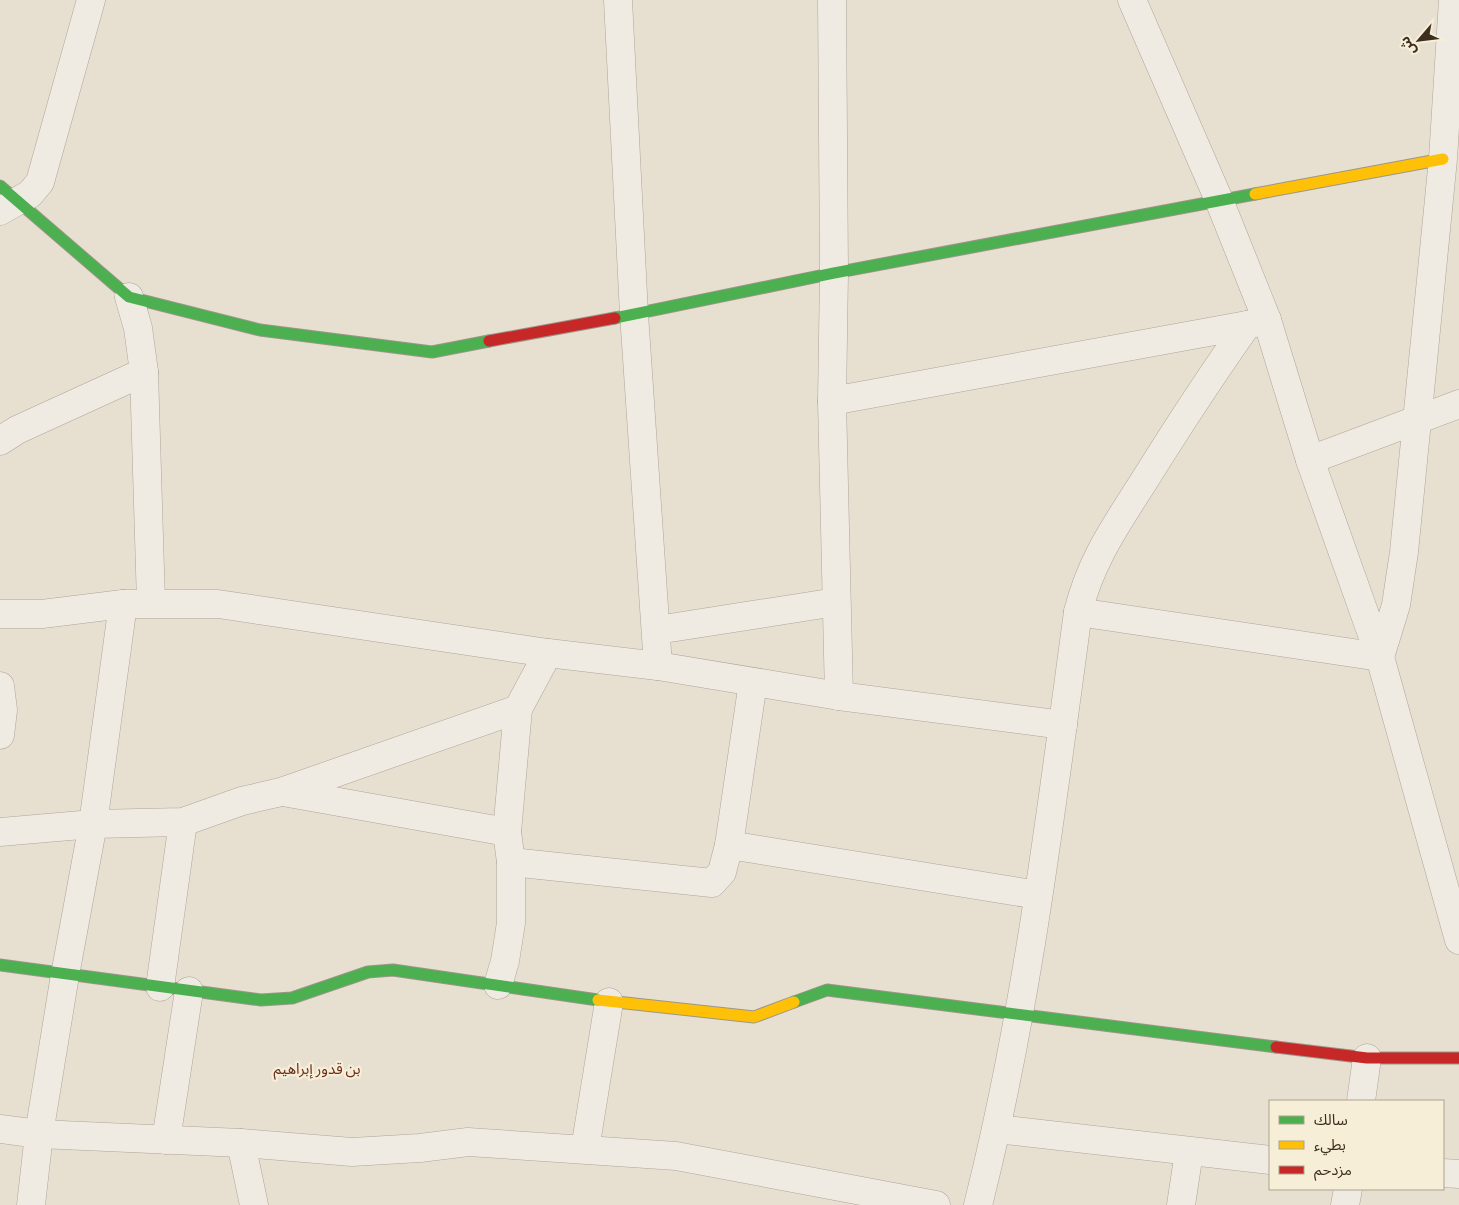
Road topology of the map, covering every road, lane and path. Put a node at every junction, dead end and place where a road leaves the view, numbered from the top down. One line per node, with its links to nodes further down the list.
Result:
1 (91, 0): 7 (street)
2 (618, 0): 11 (street)
3 (832, 0): 9 (street)
4 (1132, 0): 8 (street)
5 (1452, 0): 6 (street)
6 (1443, 160): 8 (street); 16 (street)
7 (6, 200): 10 (street)
8 (1219, 200): 9 (street); 12 (street)
9 (834, 273): 11 (street); 14 (street)
10 (129, 297): 11 (street); 13 (street)
11 (634, 314): 24 (street)
12 (1257, 323): 14 (street); 18 (street); 22 (street)
13 (144, 372): 17 (street); 20 (street)
14 (832, 401): 19 (street)
15 (1459, 404): 16 (street)
16 (1418, 417): 18 (street); 26 (street)
17 (0, 441)
18 (1310, 460): 26 (street)
19 (836, 602): 24 (street); 30 (street)
20 (151, 603): 21 (street); 25 (street)
21 (123, 604): 23 (street); 36 (street)
22 (1078, 612): 26 (street); 32 (street)
23 (0, 614)
24 (656, 630): 27 (street)
25 (548, 653): 27 (street); 31 (street)
26 (1380, 657): 42 (street)
27 (658, 666): 28 (street)
28 (753, 682): 30 (street); 39 (street)
29 (0, 686): 33 (street)
30 (838, 696): 32 (street)
31 (518, 709): 34 (street); 38 (street)
32 (1063, 726): 41 (street)
33 (0, 735)
34 (281, 792): 35 (street); 38 (street)
35 (183, 822): 36 (street); 46 (street)
36 (93, 824): 37 (street); 44 (street)
37 (0, 832)
38 (507, 832): 40 (street)
39 (729, 845): 40 (street); 41 (street)
40 (511, 862): 45 (street)
41 (1038, 895): 49 (street)
42 (1459, 940)
43 (0, 965): 44 (street)
44 (65, 975): 46 (street); 55 (street)
45 (498, 985): 47 (street); 48 (street)
46 (160, 987): 47 (street)
47 (189, 991): 56 (street)
48 (609, 1002): 49 (street); 58 (street)
49 (1019, 1015): 50 (street); 54 (street)
50 (1367, 1058): 51 (street); 52 (street)
51 (1459, 1058)
52 (1361, 1100)
53 (0, 1129): 55 (street)
54 (997, 1129): 59 (street); 67 (street)
55 (39, 1134): 56 (street); 64 (street)
56 (166, 1140): 57 (street)
57 (241, 1143): 58 (street); 65 (street)
58 (585, 1150): 66 (street)
59 (1189, 1152): 60 (street); 68 (street)
60 (1269, 1160)
61 (1444, 1173): 62 (street)
62 (1459, 1174)
63 (1348, 1190): 69 (street)
64 (31, 1205)
65 (254, 1205)
66 (936, 1205)
67 (978, 1205)
68 (1181, 1205)
69 (1345, 1205)

